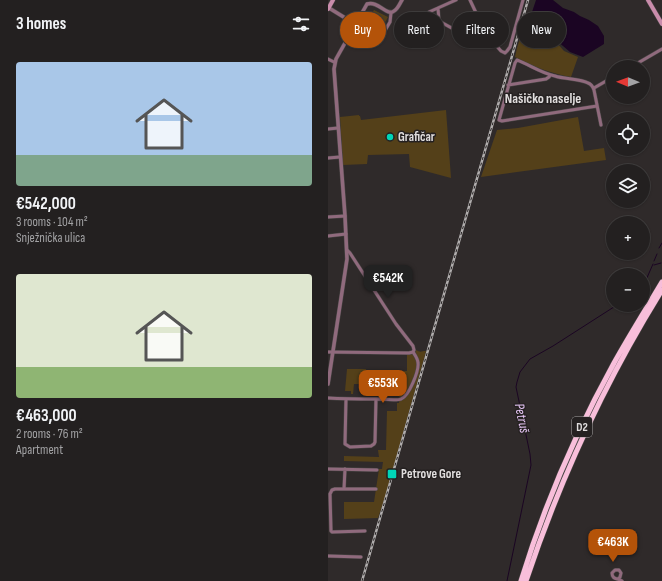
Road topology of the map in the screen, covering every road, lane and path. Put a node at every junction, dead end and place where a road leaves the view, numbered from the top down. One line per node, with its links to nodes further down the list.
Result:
1 (333, 0): 8 (main road)
2 (402, 0): 11 (street)
3 (456, 0): 9 (street)
4 (470, 0): 14 (street)
5 (523, 0): 19 (street)
6 (648, 0): 16 (main road)
7 (369, 2): 10 (street); 11 (street)
8 (328, 8): 15 (street)
9 (438, 8): 12 (street); 13 (street)
10 (362, 12)
11 (391, 12): 17 (street)
12 (428, 12)
13 (438, 12)
14 (475, 12)
15 (340, 15)
16 (662, 24)
17 (386, 29)
18 (342, 48): 23 (street)
19 (498, 48)
20 (662, 49): 22 (street)
21 (328, 59): 23 (street)
22 (643, 60)
23 (334, 62): 30 (street)
24 (550, 75): 26 (street); 26 (street); 27 (street)
25 (606, 81): 27 (street)
26 (508, 85): 28 (street)
27 (594, 88): 28 (street)
28 (597, 106): 29 (street)
29 (601, 125)
30 (338, 128): 31 (street); 32 (street)
31 (328, 129)
32 (340, 157): 33 (street); 34 (street)
33 (328, 158)
34 (345, 216): 35 (street); 36 (street)
35 (328, 217)
36 (346, 234): 37 (street); 38 (street)
37 (328, 236)
38 (347, 250): 42 (street); 43 (street)
39 (662, 282): 58 (highway, D2)
40 (662, 290): 59 (highway, D2)
41 (328, 352): 42 (street)
42 (333, 352): 43 (street); 44 (street)
43 (413, 352): 47 (street)
44 (328, 384)
45 (328, 398): 46 (street)
46 (346, 399): 47 (street); 47 (street)
47 (376, 399)
48 (328, 469): 49 (street)
49 (345, 470): 50 (street); 51 (street)
50 (377, 470)
51 (344, 489): 52 (street); 53 (street)
52 (376, 489)
53 (365, 531)
54 (328, 556): 55 (street)
55 (360, 557)
56 (621, 576): 57 (street); 57 (street); 60 (street)
57 (618, 579): 60 (street)
58 (521, 581)
59 (526, 581)
60 (623, 581)

